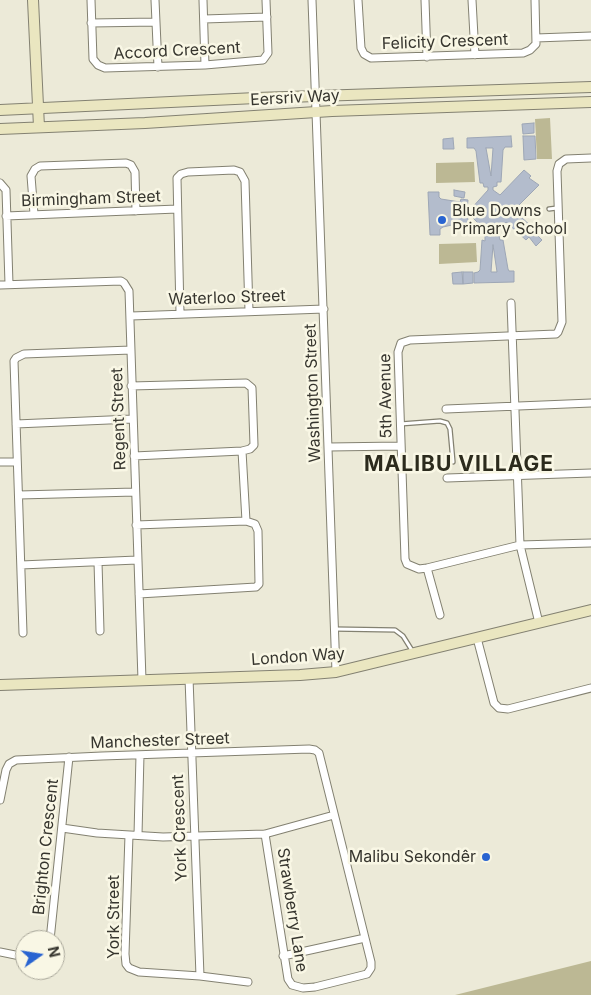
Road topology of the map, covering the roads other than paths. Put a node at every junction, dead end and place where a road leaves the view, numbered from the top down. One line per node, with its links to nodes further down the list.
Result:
1 (33, 0): 24 (main road)
2 (91, 0): 14 (street, Accord Crescent)
3 (155, 0): 13 (street)
4 (203, 0): 12 (street)
5 (266, 0): 11 (street, Accord Crescent)
6 (312, 0): 22 (street, Washington Street)
7 (358, 0): 18 (street, Felicity Crescent)
8 (425, 0): 18 (street)
9 (472, 0): 17 (street)
10 (535, 0): 16 (street)
11 (267, 17): 12 (street); 19 (street, Accord Crescent)
12 (204, 19): 19 (street)
13 (156, 22): 14 (street); 20 (street)
14 (91, 23): 20 (street, Accord Crescent)
15 (591, 36): 16 (street)
16 (536, 38): 17 (street, Felicity Crescent)
17 (475, 55): 18 (street, Felicity Crescent)
18 (428, 57)
19 (205, 65): 20 (street, Accord Crescent)
20 (158, 67)
21 (591, 87): 22 (main road, Eersriv Way)
22 (316, 96): 24 (main road, Eersriv Way); 26 (street, Washington Street)
23 (591, 102): 26 (main road, Eersriv Way)
24 (37, 108): 25 (main road, Eersriv Way); 27 (main road)
25 (0, 110)
26 (316, 112): 27 (main road, Eersriv Way); 40 (street, Washington Street)
27 (39, 127): 28 (main road, Eersriv Way)
28 (0, 129)
29 (591, 158): 31 (street)
30 (0, 183): 36 (street)
31 (557, 208): 33 (lane); 44 (street)
32 (177, 209): 34 (street, Birmingham Street); 41 (street); 42 (street)
33 (549, 209)
34 (136, 211): 35 (street, Birmingham Street); 35 (street)
35 (34, 214): 36 (street, Birmingham Street)
36 (6, 216): 37 (street)
37 (9, 284): 38 (street, Regent Street); 43 (street, Regent Street)
38 (0, 285)
39 (511, 303): 44 (street)
40 (324, 309): 41 (street, Waterloo Street); 54 (street, Washington Street)
41 (249, 311): 42 (street, Waterloo Street)
42 (180, 313): 43 (street, Waterloo Street)
43 (130, 316): 45 (street, Regent Street)
44 (513, 336): 48 (street); 52 (street, 5th Avenue)
45 (131, 350): 46 (street, Regent Street); 51 (street)
46 (131, 386): 50 (street, Regent Street); 55 (street)
47 (591, 403): 48 (street)
48 (515, 406): 49 (street); 61 (street)
49 (446, 409)
50 (132, 419): 51 (street); 56 (street, Regent Street)
51 (16, 424): 58 (street)
52 (400, 424): 53 (street, 5th Avenue); 59 (lane)
53 (400, 446): 54 (street); 72 (street, 5th Avenue)
54 (329, 447): 77 (street, Washington Street)
55 (242, 450): 56 (street); 65 (street)
56 (134, 456): 63 (street, Regent Street)
57 (0, 462): 58 (street)
58 (17, 462): 64 (street)
59 (453, 462)
60 (591, 473): 61 (street)
61 (518, 476): 62 (street); 68 (street)
62 (448, 478)
63 (135, 492): 64 (street); 66 (street, Regent Street)
64 (18, 495): 71 (street)
65 (246, 521): 66 (street); 73 (street)
66 (136, 525): 69 (street, Regent Street)
67 (591, 543): 68 (street)
68 (520, 546): 72 (street); 76 (street)
69 (137, 560): 70 (street); 73 (street, Regent Street)
70 (98, 562): 71 (street); 78 (street)
71 (21, 565): 79 (street)
72 (427, 568): 75 (street)
73 (139, 594): 84 (street, Regent Street)
74 (591, 610): 76 (main road, London Way)
75 (440, 615)
76 (539, 622): 80 (main road, London Way)
77 (334, 629): 81 (lane); 82 (street, Washington Street)
78 (100, 631)
79 (23, 634)
80 (477, 638): 81 (main road, London Way); 86 (street)
81 (414, 654): 82 (main road, London Way)
82 (336, 672): 83 (main road, London Way)
83 (189, 678): 84 (main road, London Way); 88 (street, York Crescent)
84 (142, 680): 85 (main road, London Way)
85 (0, 685)
86 (591, 688)
87 (318, 753): 88 (street, Manchester Street); 92 (street, Strawberry Lane)
88 (191, 754): 89 (street, Manchester Street); 97 (street, York Crescent)
89 (140, 755): 90 (street, Manchester Street); 96 (street)
90 (68, 758): 91 (street, Manchester Street); 93 (street, Brighton Crescent)
91 (0, 800)
92 (334, 815): 94 (street); 99 (street, Strawberry Lane)
93 (62, 828): 95 (street); 98 (street, Brighton Crescent)
94 (265, 834): 97 (street); 102 (street, Strawberry Lane)
95 (130, 835): 96 (street); 103 (street, York Street)
96 (138, 835): 97 (street)
97 (194, 836): 103 (street, York Crescent)
98 (51, 930)
99 (365, 938): 102 (street); 102 (street, Strawberry Lane)
100 (0, 952): 101 (street)
101 (15, 955)
102 (283, 956)
103 (200, 976): 104 (street, York Street)
104 (248, 982)

